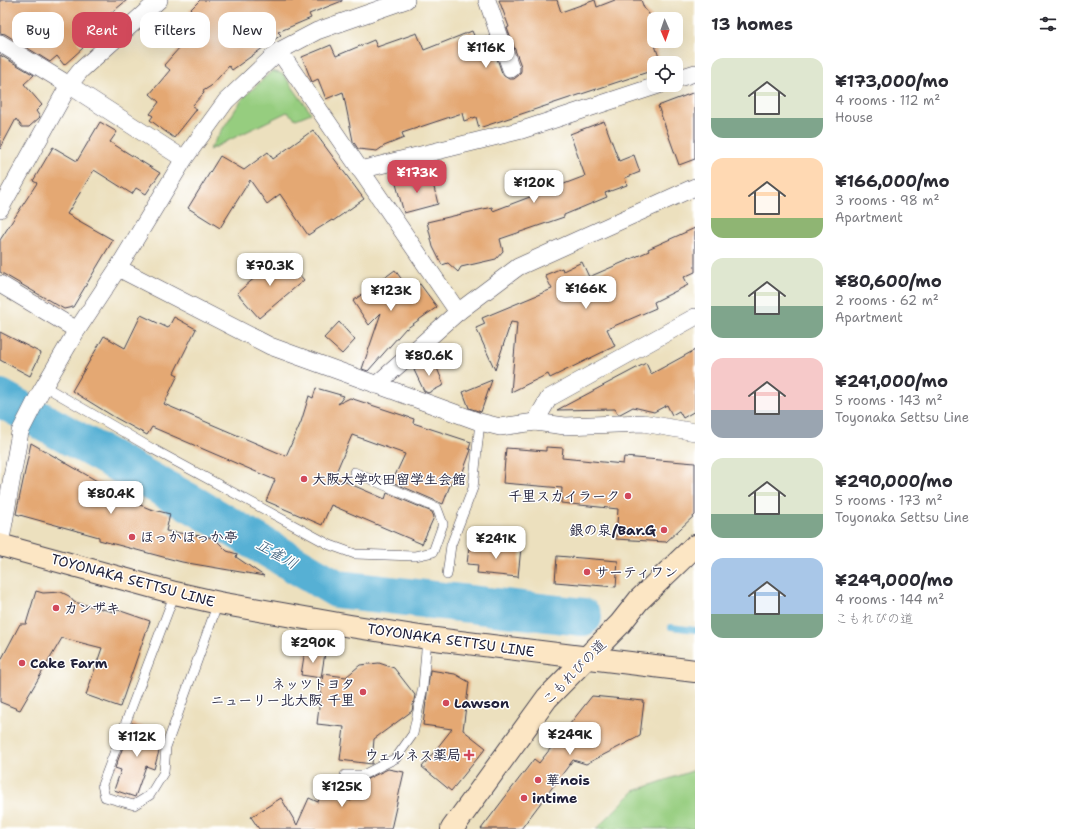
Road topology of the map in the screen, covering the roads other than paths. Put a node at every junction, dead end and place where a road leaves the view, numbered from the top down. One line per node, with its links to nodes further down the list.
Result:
1 (159, 0): 9 (street)
2 (406, 0): 5 (street)
3 (487, 0): 6 (street)
4 (0, 43): 9 (street)
5 (279, 51): 11 (street); 12 (street)
6 (511, 69)
7 (695, 73): 8 (street)
8 (683, 77)
9 (69, 85): 11 (street); 14 (street)
10 (647, 89): 12 (street)
11 (184, 159): 15 (street)
12 (360, 170): 17 (street)
13 (695, 187): 17 (street)
14 (0, 209)
15 (118, 268): 19 (street); 20 (street)
16 (0, 284): 19 (street)
17 (458, 312): 20 (street)
18 (695, 317): 23 (street)
19 (77, 330): 21 (street)
20 (376, 385): 22 (street)
21 (42, 389): 25 (lane); 26 (street)
22 (480, 422): 23 (street); 28 (lane)
23 (535, 422): 24 (street)
24 (695, 432)
25 (354, 472)
26 (0, 545): 29 (main road, TOYONAKA SETTSU LINE)
27 (695, 546): 32 (main road, こもれびの道)
28 (447, 574)
29 (175, 593): 30 (main road, TOYONAKA SETTSU LINE); 30 (lane)
30 (218, 603): 31 (main road, TOYONAKA SETTSU LINE)
31 (427, 638): 32 (main road, TOYONAKA SETTSU LINE); 34 (lane)
32 (589, 657): 33 (main road, TOYONAKA SETTSU LINE); 35 (main road, こもれびの道)
33 (695, 671)
34 (345, 774)
35 (452, 829)

